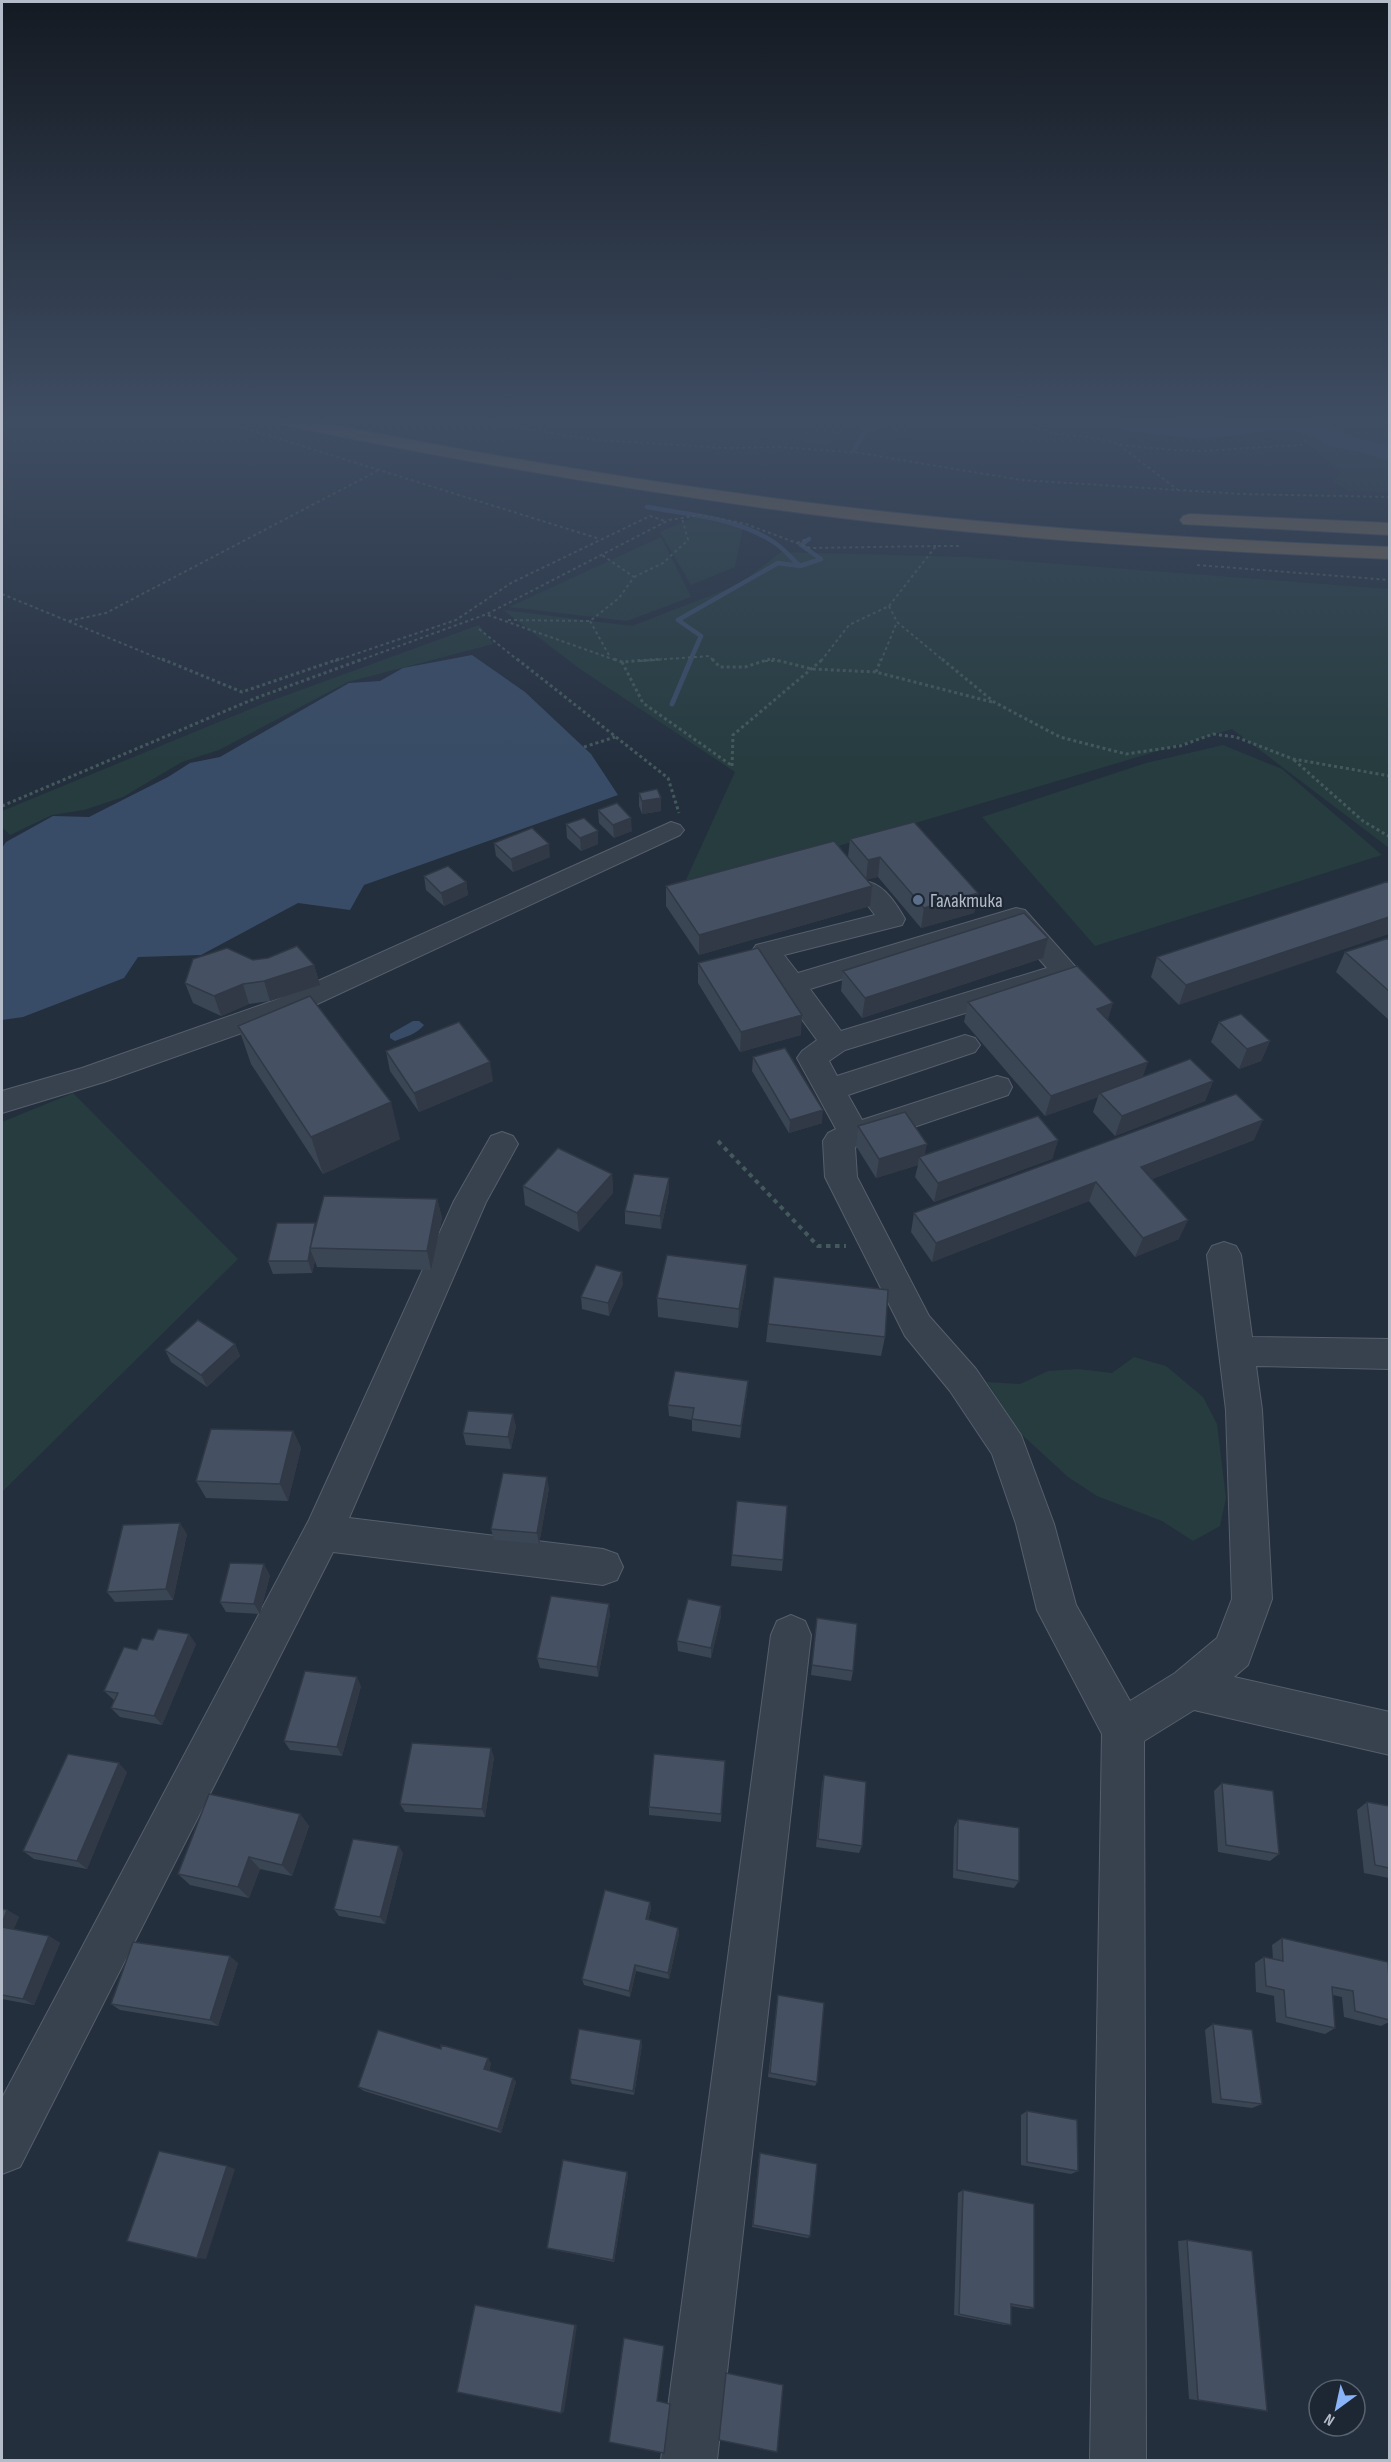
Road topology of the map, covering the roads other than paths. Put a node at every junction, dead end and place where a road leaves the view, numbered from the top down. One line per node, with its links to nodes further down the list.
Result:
1 (1087, 536): 2 (highway)
2 (1389, 553)
3 (671, 830): 10 (street)
4 (869, 890): 5 (street)
5 (792, 985): 6 (street); 6 (street)
6 (835, 1043): 9 (street)
7 (965, 1045): 9 (street)
8 (997, 1086): 11 (street)
9 (830, 1090): 11 (street)
10 (2, 1102)
11 (854, 1134): 20 (street)
12 (502, 1144): 16 (street)
13 (1224, 1256): 14 (street)
14 (1236, 1351): 15 (street); 19 (street)
15 (1389, 1354)
16 (323, 1533): 17 (street); 22 (street)
17 (603, 1567)
18 (791, 1635): 23 (street)
19 (1190, 1688): 20 (street); 21 (street)
20 (1124, 1730): 24 (street)
21 (1389, 1734)
22 (2, 2149)
23 (689, 2460)
24 (1118, 2460)

